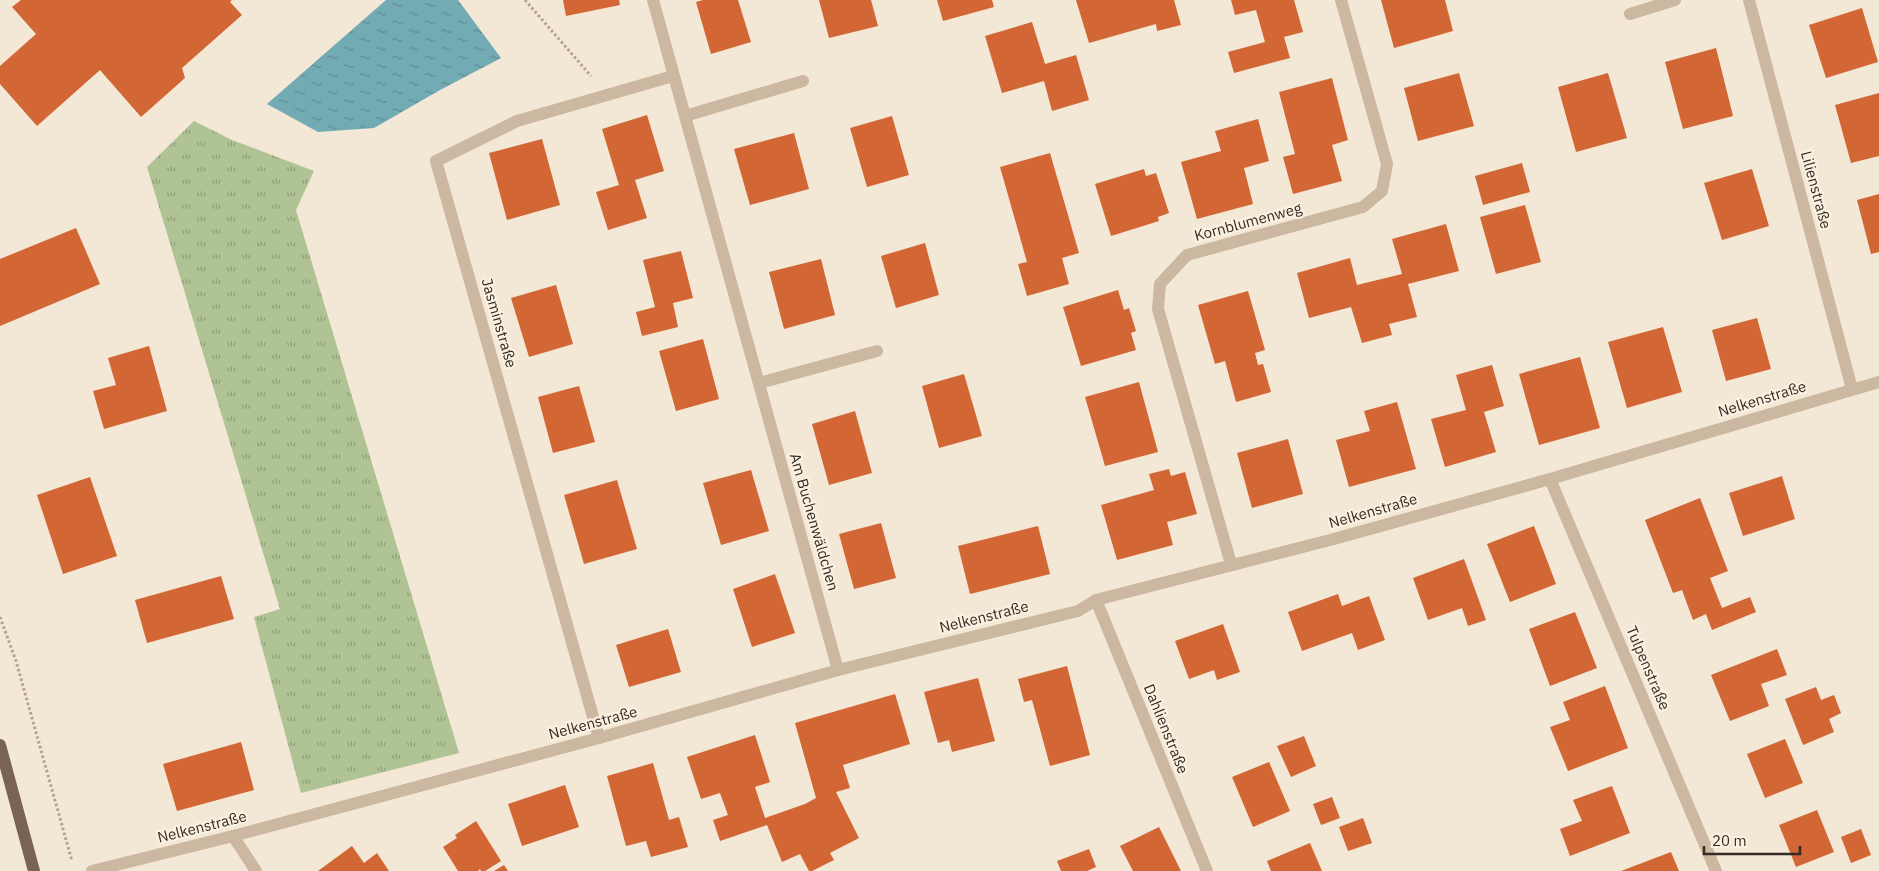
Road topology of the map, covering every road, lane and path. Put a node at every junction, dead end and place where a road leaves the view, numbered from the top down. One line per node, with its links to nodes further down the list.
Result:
1 (525, 0): 9 (path)
2 (653, 0): 7 (street, Am Buchenwäldchen)
3 (1340, 0): 16 (street, Kornblumenweg)
4 (1675, 0): 6 (street)
5 (1749, 0): 14 (street, Lilienstraße)
6 (1630, 14)
7 (673, 76): 9 (street, Jasminstraße); 10 (street, Am Buchenwäldchen)
8 (803, 81): 10 (street)
9 (607, 95): 20 (street, Jasminstraße)
10 (685, 116): 13 (street, Am Buchenwäldchen)
11 (877, 351): 13 (street)
12 (1879, 382): 14 (street, Nelkenstraße)
13 (759, 383): 19 (street, Am Buchenwäldchen)
14 (1852, 389): 15 (street, Nelkenstraße)
15 (1550, 479): 16 (street, Nelkenstraße); 28 (street, Tulpenstraße)
16 (1231, 564): 17 (street, Nelkenstraße)
17 (1096, 600): 19 (street, Nelkenstraße); 27 (street, Dahlienstraße)
18 (0, 617): 23 (path)
19 (838, 670): 20 (street, Nelkenstraße)
20 (599, 738): 22 (street, Nelkenstraße)
21 (0, 745): 24 (main road)
22 (233, 836): 25 (street, Nelkenstraße); 26 (street)
23 (72, 861)
24 (34, 871)
25 (92, 871)
26 (256, 871)
27 (1207, 871)
28 (1716, 871)

